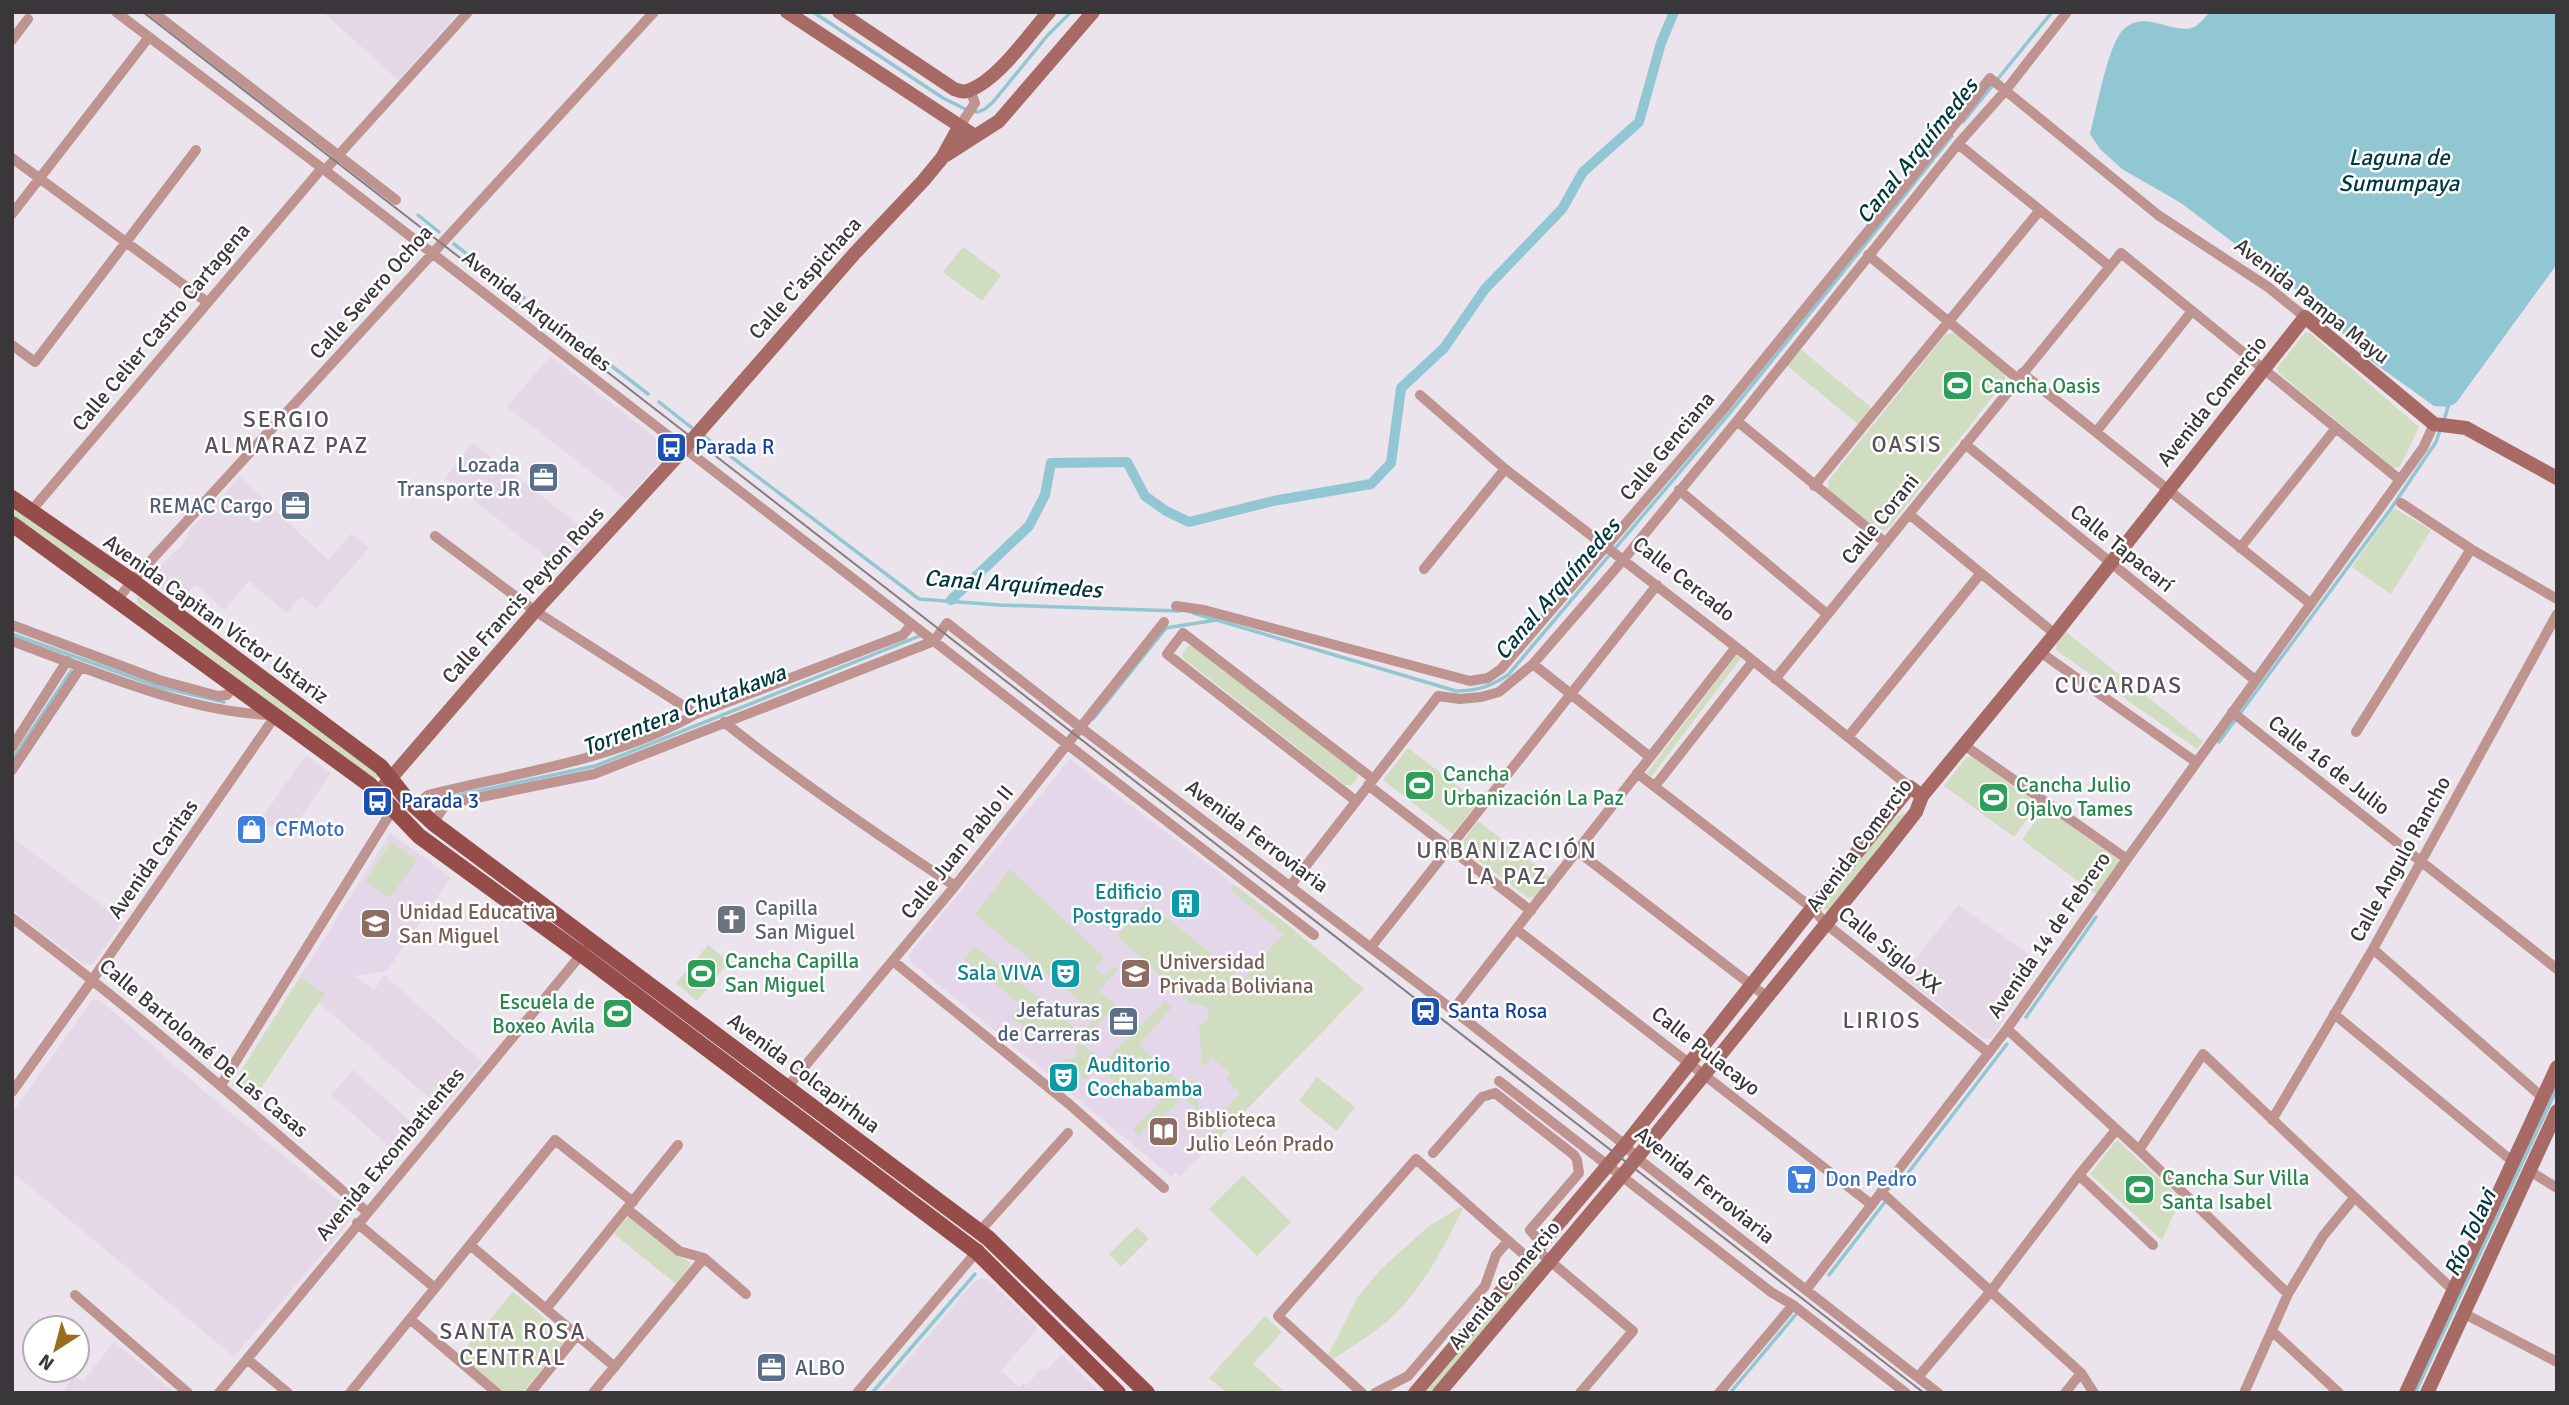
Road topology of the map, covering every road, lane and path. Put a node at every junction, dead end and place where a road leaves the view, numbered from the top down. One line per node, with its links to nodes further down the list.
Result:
1 (116, 12): 11 (street, Avenida Arquímedes)
2 (153, 12): 19 (street)
3 (468, 12): 19 (street, Calle Celier Castro Cartagena)
4 (654, 12): 28 (street, Calle Severo Ochoa)
5 (787, 12): 15 (street)
6 (839, 12): 14 (street)
7 (1049, 12): 14 (street)
8 (1093, 12): 16 (street, Calle C'aspichaca)
9 (2067, 12): 13 (street, Calle Genciana)
10 (28, 19): 12 (street)
11 (149, 37): 22 (street, Avenida Arquímedes); 23 (street)
12 (12, 40)
13 (1999, 85): 17 (street, Calle Genciana); 33 (street, Avenida Pampa Mayu); 61 (street, Calle Genciana)
14 (973, 96): 15 (street)
15 (963, 122): 16 (street); 21 (street, Calle C'aspichaca)
16 (975, 136): 21 (street, Calle C'aspichaca)
17 (1958, 144): 25 (street); 29 (street, Calle Genciana)
18 (196, 150): 27 (street)
19 (338, 156): 22 (street, Calle Celier Castro Cartagena); 24 (street)
20 (12, 158): 23 (street)
21 (942, 158): 41 (street, Calle C'aspichaca)
22 (323, 169): 28 (street, Avenida Arquímedes); 31 (street, Calle Celier Castro Cartagena)
23 (40, 178): 26 (street); 27 (street)
24 (396, 200)
25 (2040, 210): 30 (street); 34 (street)
26 (12, 214)
27 (125, 241): 31 (street); 35 (street)
28 (432, 254): 45 (street, Avenida Arquímedes); 65 (street, Calle Severo Ochoa)
29 (1868, 255): 34 (street); 39 (street, Calle Genciana)
30 (2109, 266): 32 (street, Calle Corani); 37 (street, Calle Corani)
31 (207, 302): 54 (street, Calle Celier Castro Cartagena)
32 (2192, 311): 36 (street); 43 (street)
33 (2305, 317): 36 (street, Avenida Comercio); 40 (street, Avenida Pampa Mayu)
34 (1948, 322): 37 (street); 49 (street)
35 (12, 345)
36 (2264, 369): 42 (street); 50 (street, Avenida Comercio)
37 (2020, 376): 43 (street); 44 (street, Calle Corani)
38 (1420, 396): 46 (street, Calle Cercado)
39 (1737, 421): 49 (street); 51 (street, Calle Genciana)
40 (2434, 424): 47 (street); 48 (street, Avenida 14 de Febrero)
41 (701, 428): 45 (street, Calle Francis Peyton Rous)
42 (2336, 428): 48 (street); 59 (street)
43 (2096, 432): 50 (street)
44 (1965, 444): 55 (street, Calle Corani); 62 (street, Calle Tapacarí)
45 (684, 449): 71 (street, Calle Francis Peyton Rous); 75 (street, Avenida Arquímedes)
46 (1505, 469): 61 (street, Calle Cercado); 63 (street)
47 (2557, 478)
48 (2400, 480): 69 (street, Avenida 14 de Febrero)
49 (1814, 486): 58 (street)
50 (2168, 490): 59 (street); 62 (street, Avenida Comercio)
51 (1679, 491): 61 (street, Calle Genciana); 72 (street)
52 (12, 498): 54 (main road, Avenida Capitan Víctor Ustariz)
53 (2401, 503): 60 (street)
54 (31, 511): 65 (main road, Avenida Capitan Víctor Ustariz)
55 (1909, 514): 58 (street, Calle Corani); 64 (street)
56 (12, 524): 67 (main road, Avenida Capitan Víctor Ustariz)
57 (435, 536): 71 (street)
58 (1886, 542): 72 (street, Calle Corani)
59 (2240, 548): 69 (street)
60 (2471, 550): 68 (street); 95 (street)
61 (1615, 552): 66 (street, Calle Cercado); 70 (street, Calle Genciana); 84 (street, Calle Genciana)
62 (2110, 564): 77 (street, Avenida Comercio); 87 (street, Calle Tapacarí)
63 (1424, 569)
64 (1981, 573): 77 (street); 96 (street)
65 (132, 581): 67 (street, Calle Severo Ochoa); 104 (main road, Avenida Capitan Víctor Ustariz)
66 (1657, 585): 80 (street, Calle Cercado); 89 (street)
67 (118, 599): 88 (main road, Avenida Capitan Víctor Ustariz)
68 (2557, 600)
69 (2311, 604): 87 (street, Avenida 14 de Febrero)
70 (1176, 606)
71 (535, 611): 90 (street); 104 (street, Calle Francis Peyton Rous)
72 (1828, 614): 86 (street, Calle Corani)
73 (2557, 614): 116 (street, Calle Angulo Rancho)
74 (1164, 622): 94 (street, Calle Juan Pablo II)
75 (912, 624): 79 (street, Avenida Arquímedes); 90 (street)
76 (12, 625): 88 (street)
77 (2055, 634): 81 (street, Avenida Comercio)
78 (12, 640): 82 (street)
79 (934, 640): 93 (street); 94 (street, Avenida Ferroviaria); 97 (street, Avenida Ferroviaria)
80 (1736, 647): 83 (street, Calle Cercado); 100 (street)
81 (2040, 652): 98 (street, Avenida Comercio); 101 (street)
82 (67, 661): 85 (street); 99 (street)
83 (1753, 661): 86 (street, Calle Cercado); 106 (street)
84 (1533, 664): 89 (street); 105 (street, Calle Genciana)
85 (81, 667): 91 (street); 102 (street)
86 (1775, 679): 96 (street, Calle Cercado)
87 (2255, 680): 92 (street, Avenida 14 de Febrero)
88 (235, 685): 91 (main road, Avenida Capitan Víctor Ustariz)
89 (1569, 694): 100 (street); 113 (street)
90 (696, 714): 110 (street)
91 (276, 715): 108 (main road, Avenida Capitan Víctor Ustariz); 131 (street, Avenida Caritas)
92 (2236, 716): 101 (street, Avenida 14 de Febrero); 116 (street, Calle 16 de Julio)
93 (724, 722): 112 (street); 118 (street)
94 (1080, 727): 97 (street, Calle Juan Pablo II); 117 (street, Avenida Ferroviaria)
95 (2356, 733)
96 (1848, 737): 107 (street, Calle Cercado)
97 (1068, 744): 118 (street, Calle Juan Pablo II); 124 (street, Avenida Ferroviaria)
98 (1964, 745): 107 (street, Avenida Comercio); 115 (street)
99 (12, 747)
100 (1650, 757): 103 (street)
101 (2196, 762): 115 (street, Avenida 14 de Febrero)
102 (12, 770)
103 (1637, 772): 106 (street, Calle Siglo XX); 114 (street)
104 (391, 777): 108 (street, Calle Francis Peyton Rous); 110 (main road, Avenida Colcapirhua)
105 (1370, 782): 109 (street); 109 (street); 113 (street)
106 (1655, 786): 119 (street, Calle Siglo XX)
107 (1916, 792): 119 (street, Avenida Comercio); 122 (street, Avenida Comercio)
108 (379, 793): 111 (main road, Avenida Colcapirhua)
109 (1356, 801): 117 (street)
110 (415, 807): 112 (main road, Avenida Colcapirhua)
111 (393, 809): 128 (main road, Avenida Colcapirhua); 142 (street)
112 (433, 823): 125 (main road, Avenida Colcapirhua)
113 (1448, 847): 120 (street); 126 (street)
114 (1576, 850): 120 (street); 132 (street)
115 (2127, 859): 136 (street, Avenida 14 de Febrero)
116 (2421, 861): 127 (street, Calle Angulo Rancho); 130 (street, Calle 16 de Julio)
117 (1291, 885): 126 (street, Avenida Ferroviaria)
118 (955, 886): 129 (street, Calle Juan Pablo II)
119 (1812, 908): 122 (street, Calle Siglo XX); 132 (street, Avenida Comercio)
120 (1531, 911): 123 (street)
121 (12, 918): 131 (street, Calle Bartolomé De Las Casas)
122 (1826, 924): 133 (street, Avenida Comercio); 137 (street, Calle Siglo XX)
123 (1517, 930): 134 (street); 138 (street, Calle Pulacayo)
124 (1314, 935)
125 (592, 941): 128 (street, Avenida Excombatientes); 143 (main road, Avenida Colcapirhua)
126 (1371, 947): 134 (street, Avenida Ferroviaria)
127 (2373, 949): 135 (street, Calle Angulo Rancho); 145 (street)
128 (581, 954): 146 (main road, Avenida Colcapirhua); 167 (street, Avenida Excombatientes)
129 (893, 961): 143 (street, Calle Juan Pablo II); 161 (street)
130 (2557, 970)
131 (93, 979): 142 (street, Calle Bartolomé De Las Casas); 144 (street, Avenida Caritas)
132 (1751, 984): 133 (street); 138 (street, Avenida Comercio)
133 (1767, 997): 140 (street, Avenida Comercio)
134 (1453, 1010): 152 (street, Avenida Ferroviaria)
135 (2334, 1014): 148 (street, Calle Angulo Rancho); 156 (street)
136 (2007, 1028): 137 (street, Avenida 14 de Febrero); 149 (street)
137 (1989, 1053): 163 (street, Avenida 14 de Febrero)
138 (1690, 1062): 140 (street, Calle Pulacayo); 152 (street, Avenida Comercio)
139 (2557, 1067): 145 (street)
140 (1704, 1074): 155 (street, Avenida Comercio); 166 (street, Calle Pulacayo)
141 (1500, 1081): 157 (street, Avenida Ferroviaria)
142 (221, 1085): 167 (street, Calle Bartolomé De Las Casas)
143 (787, 1086): 146 (street, Calle Juan Pablo II); 169 (main road, Avenida Colcapirhua)
144 (12, 1092)
145 (2542, 1097): 156 (street)
146 (776, 1101): 174 (main road, Avenida Colcapirhua)
147 (2557, 1111): 158 (street)
148 (2272, 1120): 153 (street); 164 (street)
149 (2116, 1130): 153 (street); 159 (street)
150 (1068, 1133): 169 (street)
151 (678, 1145): 165 (street)
152 (1625, 1145): 155 (street, Avenida Ferroviaria); 157 (street, Avenida Comercio)
153 (2139, 1150): 182 (street)
154 (1433, 1153): 173 (street)
155 (1637, 1158): 160 (street, Avenida Comercio); 178 (street, Avenida Ferroviaria)
156 (2512, 1161): 179 (street)
157 (1609, 1164): 160 (street, Avenida Ferroviaria); 173 (street, Avenida Comercio)
158 (2528, 1170): 162 (street); 186 (street)
159 (2079, 1175): 172 (street); 180 (street)
160 (1622, 1176): 176 (street, Avenida Comercio); 184 (street, Avenida Ferroviaria)
161 (1164, 1188)
162 (2557, 1188)
163 (1881, 1192): 166 (street, Avenida 14 de Febrero); 180 (street)
164 (2354, 1198): 179 (street); 182 (street)
165 (630, 1205): 171 (street); 175 (street); 185 (street)
166 (1872, 1205): 178 (street, Avenida 14 de Febrero)
167 (367, 1212): 168 (street, Avenida Excombatientes)
168 (357, 1223): 177 (street); 190 (street, Avenida Excombatientes)
169 (984, 1235): 174 (street); 196 (main road, Avenida Colcapirhua)
170 (1508, 1241): 173 (street); 208 (street); 209 (street)
171 (470, 1245): 177 (street); 185 (street)
172 (2153, 1245)
173 (1536, 1251): 176 (street); 210 (street, Avenida Comercio)
174 (977, 1252): 206 (street); 207 (main road, Avenida Colcapirhua)
175 (704, 1258): 181 (street); 192 (street)
176 (1551, 1263): 211 (street, Avenida Comercio); 212 (street)
177 (435, 1288): 187 (street)
178 (1806, 1290): 194 (street, Avenida Ferroviaria)
179 (2453, 1290): 219 (street)
180 (1991, 1291): 193 (street); 194 (street)
181 (746, 1294)
182 (2288, 1294): 188 (street)
183 (75, 1295): 198 (street)
184 (1793, 1304): 197 (street, Avenida Ferroviaria); 213 (street)
185 (546, 1309): 189 (street)
186 (2463, 1313): 191 (street); 220 (street)
187 (410, 1319): 195 (street); 201 (street)
188 (2273, 1332): 217 (street); 218 (street)
189 (577, 1335): 192 (street); 204 (street)
190 (247, 1359): 199 (street, Avenida Excombatientes); 200 (street)
191 (2557, 1362)
192 (615, 1367): 205 (street)
193 (2081, 1373): 215 (street); 216 (street)
194 (1918, 1377): 214 (street, Avenida Ferroviaria)
195 (485, 1383): 202 (street); 203 (street)
196 (1140, 1391)
197 (1904, 1392)
198 (188, 1393)
199 (219, 1393)
200 (288, 1393)
201 (350, 1393)
202 (477, 1393)
203 (497, 1393)
204 (530, 1393)
205 (593, 1393)
206 (857, 1393)
207 (1118, 1393)
208 (1362, 1393)
209 (1375, 1393)
210 (1415, 1393)
211 (1439, 1393)
212 (1580, 1393)
213 (1719, 1393)
214 (1938, 1393)
215 (2064, 1393)
216 (2094, 1393)
217 (2244, 1393)
218 (2339, 1393)
219 (2406, 1393)
220 (2427, 1393)

